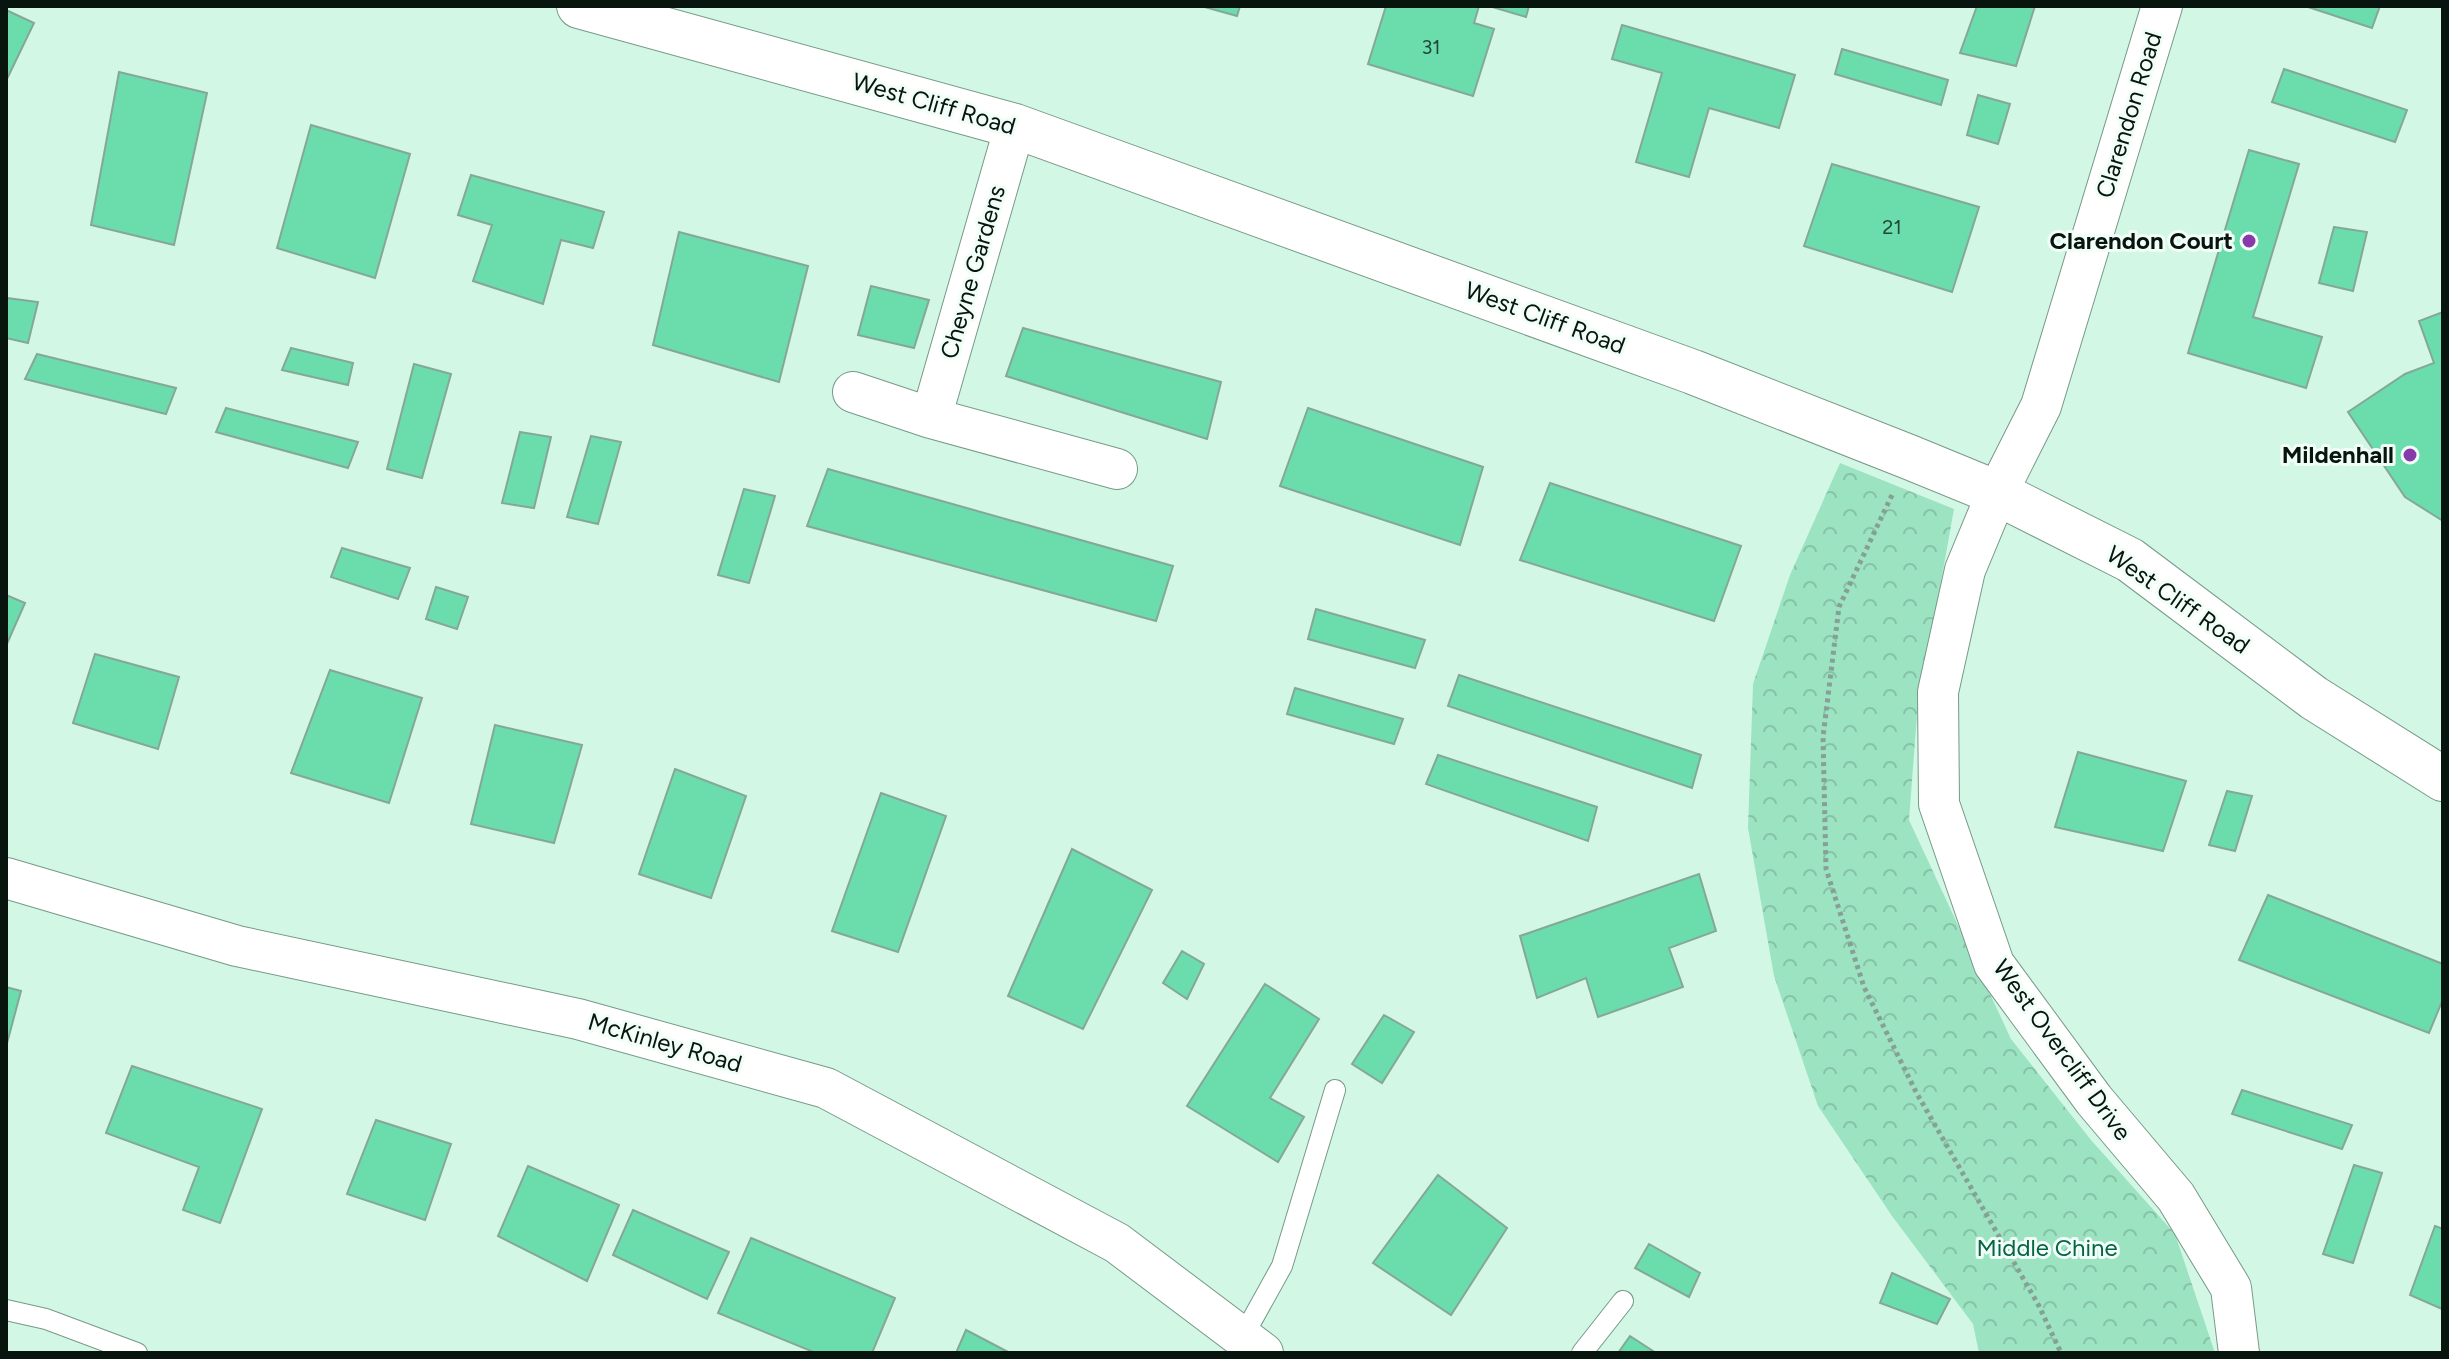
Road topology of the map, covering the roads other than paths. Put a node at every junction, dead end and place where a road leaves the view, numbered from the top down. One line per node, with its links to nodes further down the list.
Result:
1 (579, 6): 3 (street, West Cliff Road)
2 (2162, 6): 7 (street, Clarendon Road)
3 (1015, 126): 5 (street, Cheyne Gardens); 7 (street, West Cliff Road)
4 (853, 392): 5 (street)
5 (931, 418): 6 (street)
6 (1117, 469)
7 (1997, 493): 8 (street, West Cliff Road); 16 (street, West Overcliff Drive)
8 (2443, 779)
9 (6, 878): 13 (street, McKinley Road)
10 (1335, 1090): 13 (lane)
11 (1623, 1301): 15 (lane)
12 (6, 1310): 14 (lane)
13 (1253, 1345)
14 (137, 1353)
15 (1582, 1353)
16 (2239, 1353)

